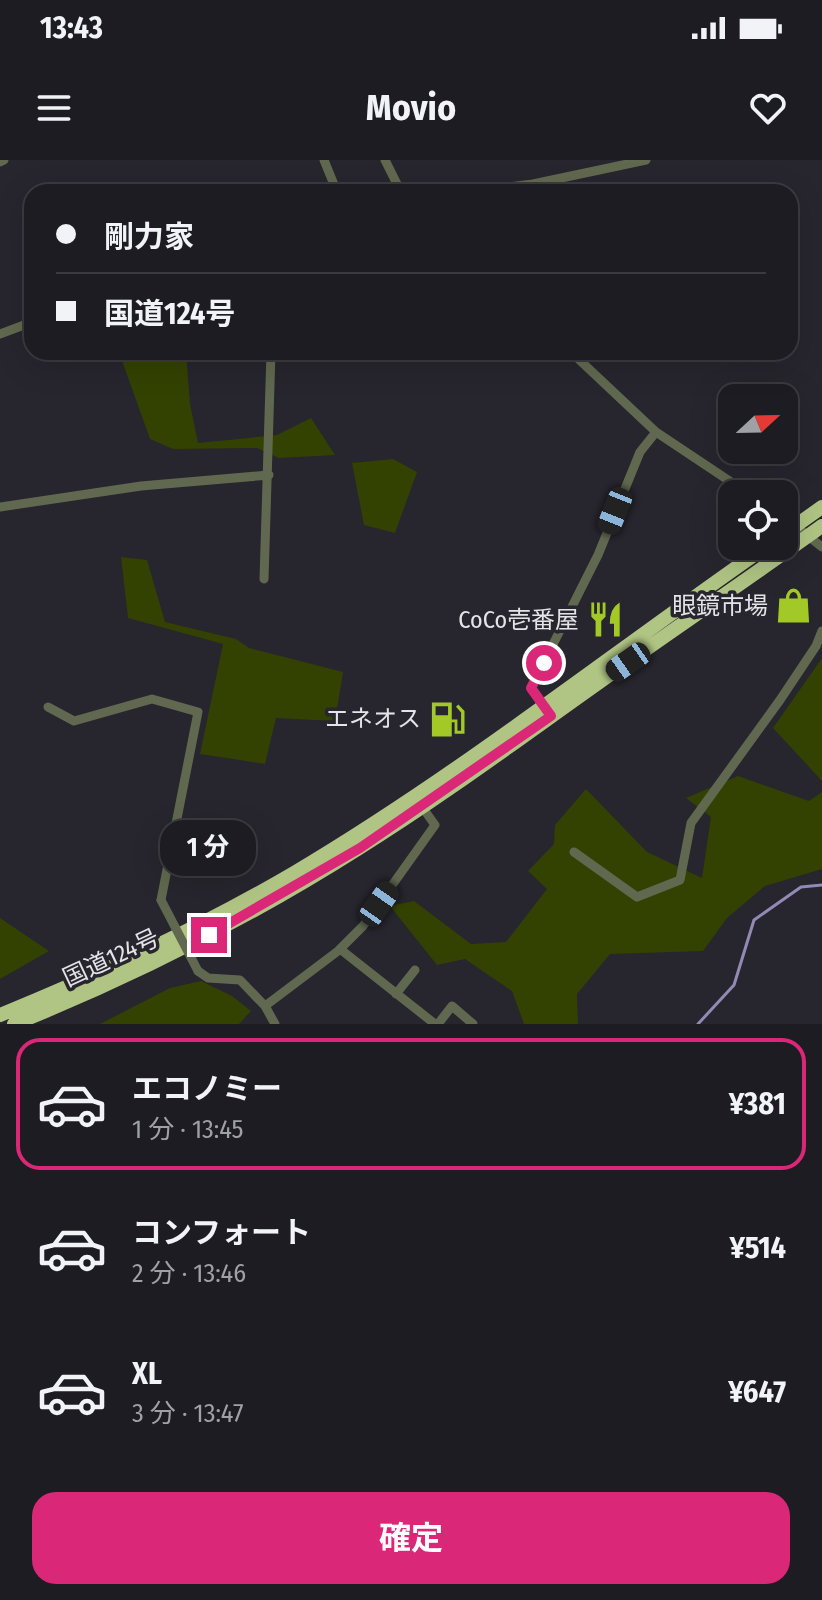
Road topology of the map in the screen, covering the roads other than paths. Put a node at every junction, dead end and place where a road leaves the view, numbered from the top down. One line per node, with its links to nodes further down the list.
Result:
1 (324, 160): 4 (street)
2 (385, 160): 5 (street)
3 (646, 160): 6 (street)
4 (334, 184)
5 (395, 184)
6 (533, 184)
7 (24, 325): 8 (street)
8 (0, 334)
9 (271, 360): 12 (street)
10 (580, 360): 11 (street)
11 (656, 432): 13 (street); 25 (street)
12 (269, 475): 14 (street); 22 (street)
13 (728, 480)
14 (0, 507)
15 (822, 507): 16 (highway)
16 (798, 520)
17 (822, 526): 19 (highway, 国道124号)
18 (798, 530): 19 (street)
19 (809, 535): 20 (street); 25 (highway, 国道124号)
20 (822, 547)
21 (748, 560): 25 (highway, 国道124号)
22 (264, 579)
23 (822, 631): 27 (street)
24 (48, 707): 31 (street, bridge)
25 (547, 710): 26 (highway, 国道124号)
26 (418, 801): 28 (street); 32 (highway, 国道124号); 33 (highway, 国道124号)
27 (574, 852)
28 (340, 949): 30 (street); 31 (street)
29 (415, 970): 30 (street)
30 (396, 994): 35 (street)
31 (265, 1006): 34 (street)
32 (0, 1015)
33 (14, 1024)
34 (275, 1024)
35 (437, 1024): 36 (street)
36 (473, 1024)

